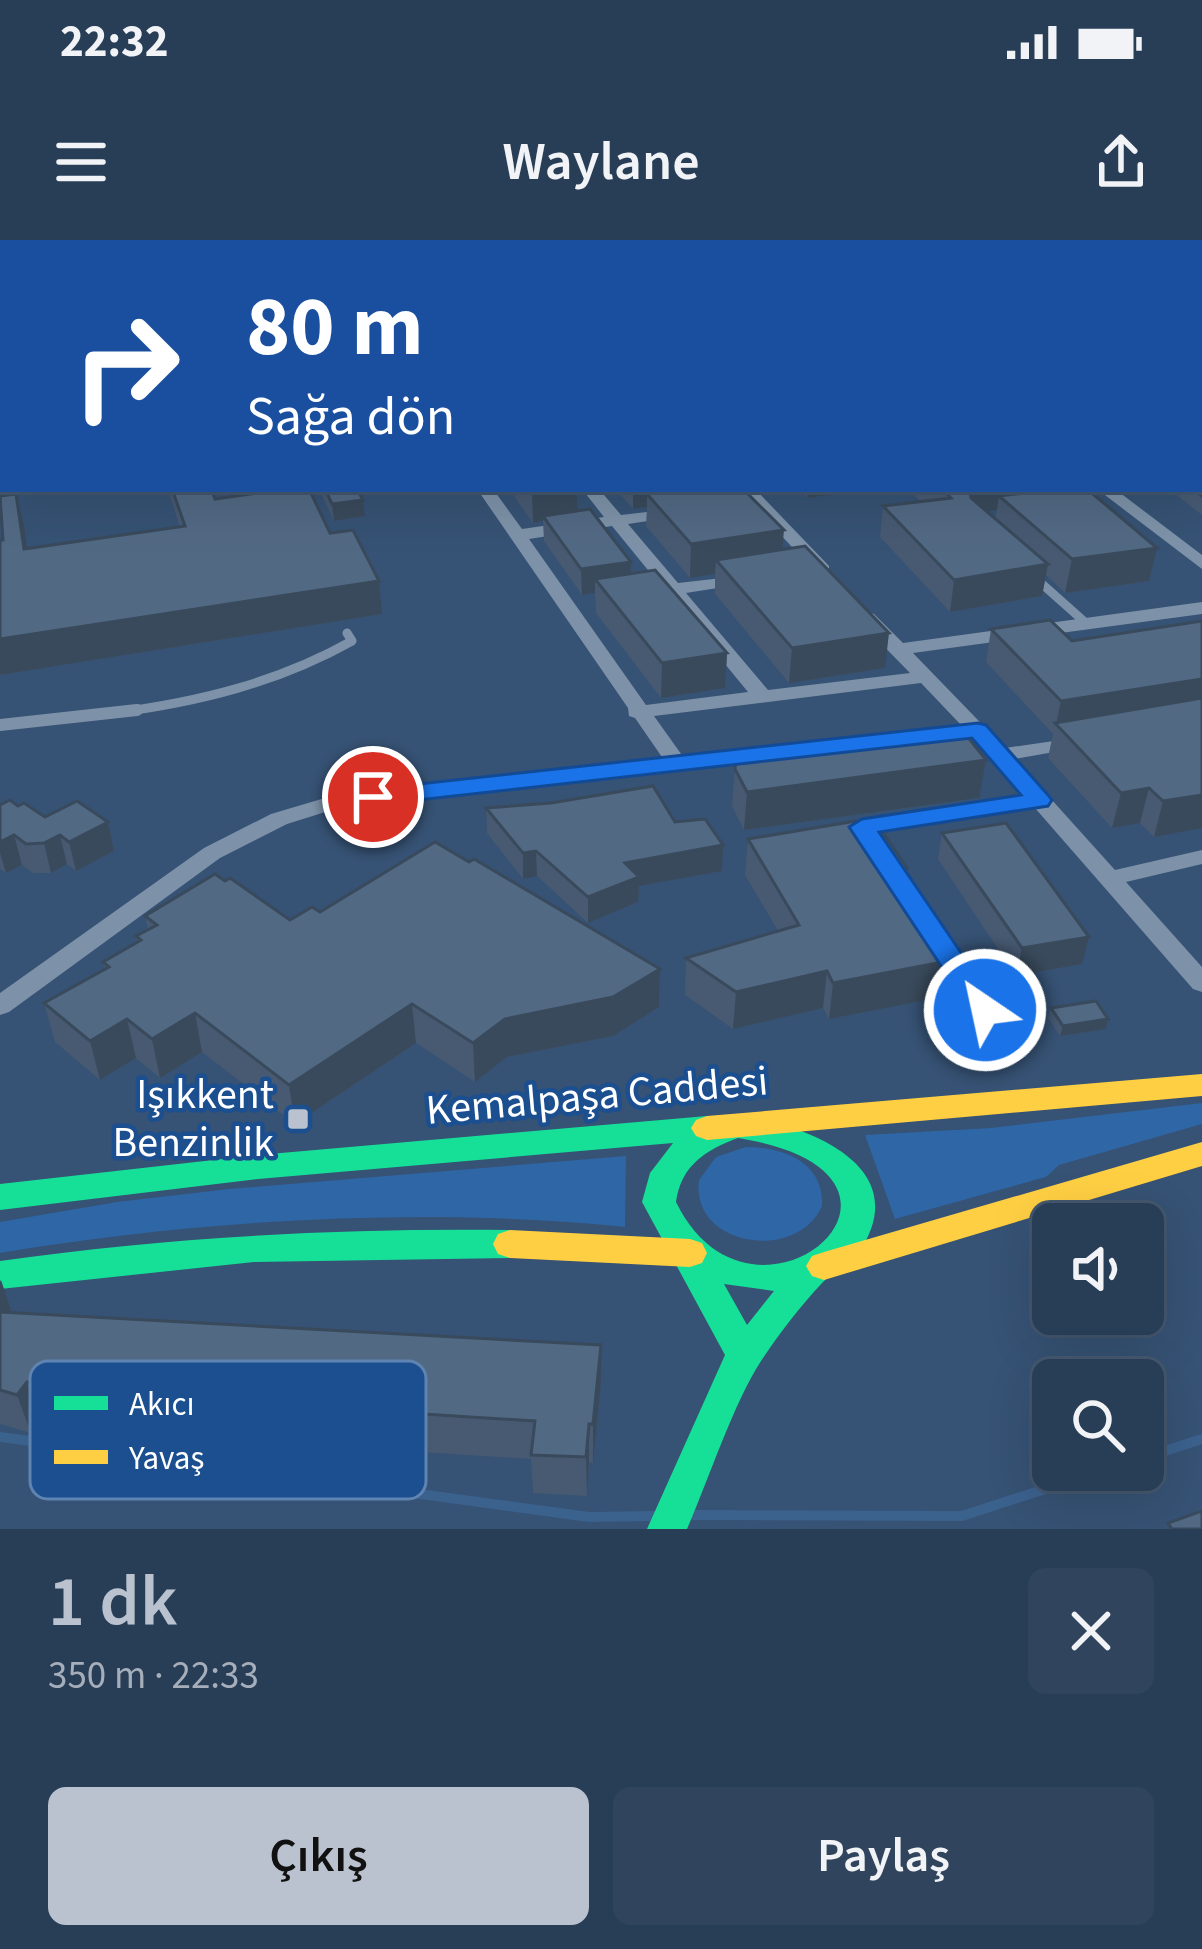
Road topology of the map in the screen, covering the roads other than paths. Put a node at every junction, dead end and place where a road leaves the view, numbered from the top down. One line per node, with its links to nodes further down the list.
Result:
1 (487, 492): 7 (street)
2 (593, 492): 6 (street)
3 (745, 498): 16 (street)
4 (1103, 498): 8 (street)
5 (686, 510): 6 (street)
6 (616, 520): 7 (street); 11 (street)
7 (518, 535): 19 (street)
8 (1202, 564)
9 (1022, 566): 14 (lane)
10 (758, 577): 11 (street)
11 (674, 590): 12 (street); 18 (street)
12 (653, 593)
13 (1202, 608): 14 (street)
14 (1088, 624): 16 (street)
15 (347, 632): 20 (lane)
16 (896, 650): 17 (street)
17 (924, 677): 18 (street); 21 (street)
18 (761, 696): 19 (street)
19 (636, 712): 26 (street)
20 (0, 725)
21 (978, 730): 23 (street); 25 (street)
22 (1112, 736): 25 (street)
23 (909, 738)
24 (794, 752): 26 (street)
25 (1000, 755): 27 (street)
26 (679, 766): 33 (street)
27 (1039, 800): 29 (street); 30 (lane)
28 (1202, 857): 29 (street)
29 (1109, 879): 32 (street)
30 (924, 918)
31 (936, 937): 34 (lane)
32 (1202, 983)
33 (0, 1006)
34 (985, 1010)
35 (1199, 1081): 36 (main road, Kemalpaşa Caddesi)
36 (737, 1126): 38 (main road, Kemalpaşa Caddesi); 39 (main road); 40 (main road)
37 (1202, 1154): 40 (main road)
38 (0, 1198)
39 (690, 1253): 40 (main road); 41 (main road); 42 (main road)
40 (813, 1269): 42 (main road)
41 (0, 1275)
42 (744, 1355): 43 (main road)
43 (667, 1529)

